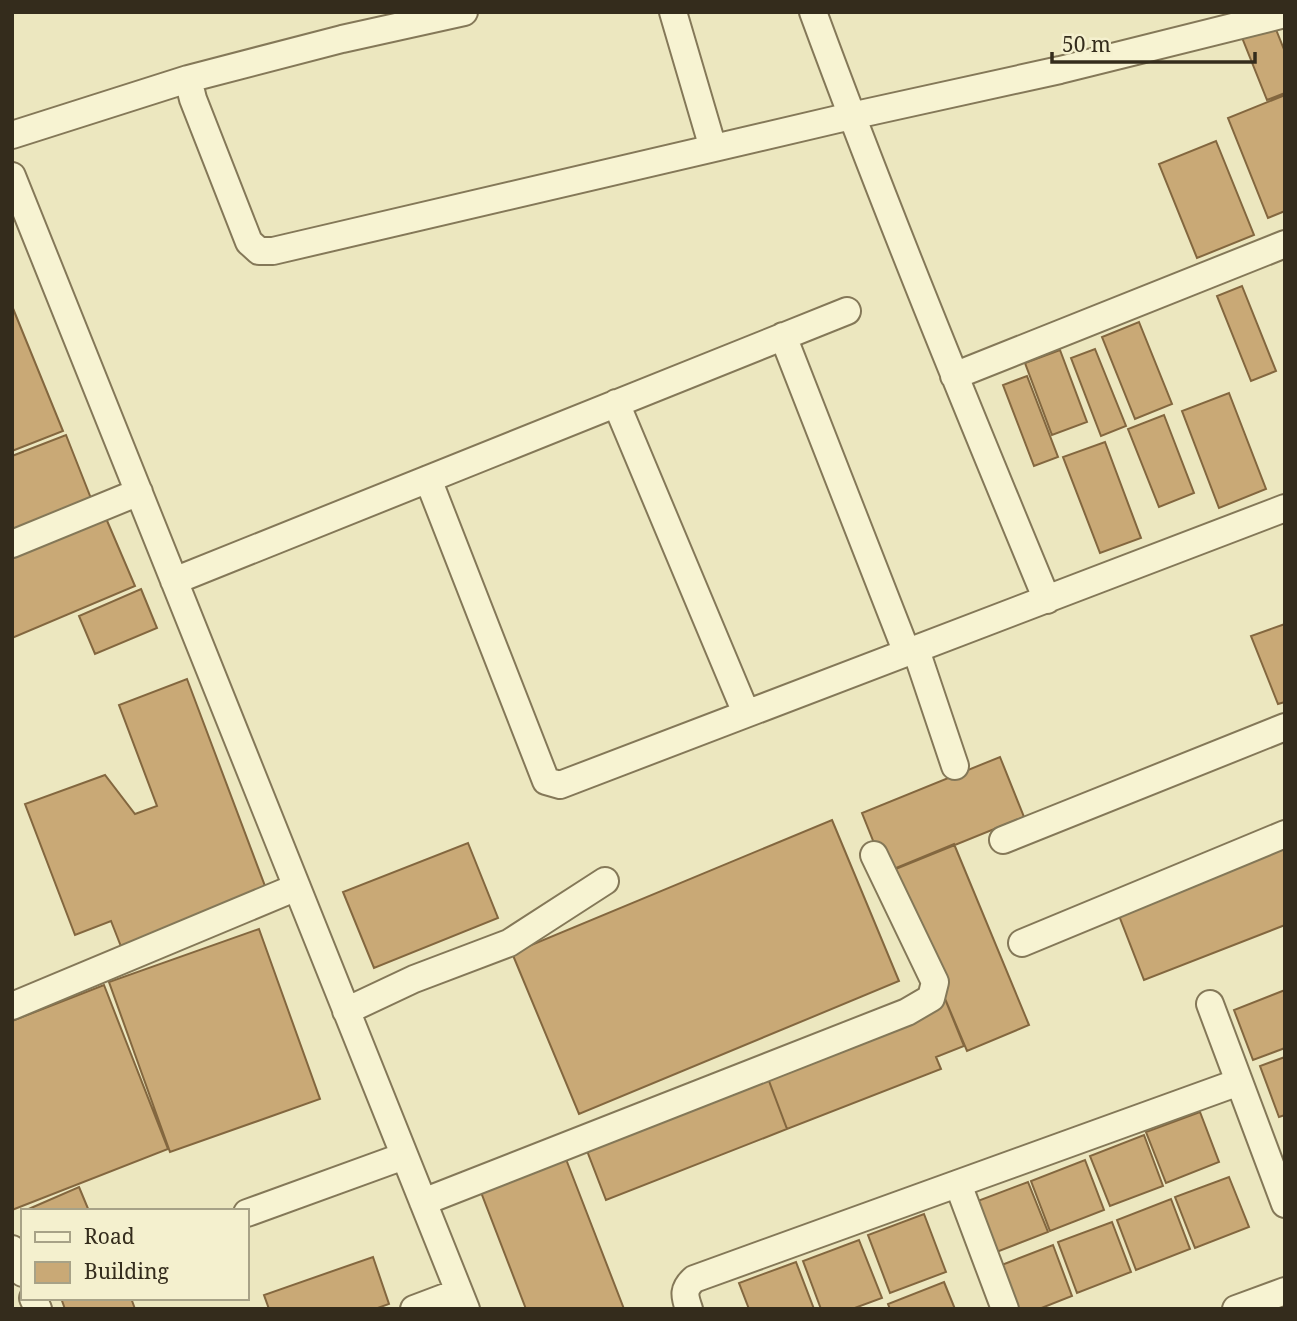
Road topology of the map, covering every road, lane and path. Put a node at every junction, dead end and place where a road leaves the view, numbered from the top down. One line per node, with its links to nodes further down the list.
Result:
1 (464, 12): 5 (street)
2 (673, 12): 8 (street)
3 (813, 12): 6 (street)
4 (1285, 14): 6 (street)
5 (188, 79): 7 (street); 8 (street)
6 (851, 116): 8 (street); 13 (street)
7 (12, 135)
8 (713, 148)
9 (12, 176): 16 (street)
10 (1285, 244): 13 (street)
11 (846, 310): 12 (street)
12 (783, 336): 14 (street); 21 (street)
13 (954, 376): 20 (street)
14 (616, 403): 15 (street); 22 (street)
15 (428, 479): 19 (street); 22 (street)
16 (139, 492): 18 (street); 19 (street)
17 (1285, 508): 20 (street)
18 (12, 544)
19 (174, 580): 29 (street)
20 (1046, 600): 21 (street)
21 (912, 651): 22 (street); 24 (street)
22 (746, 713)
23 (1285, 727): 26 (street)
24 (956, 766)
25 (1285, 834): 30 (street)
26 (1003, 840)
27 (874, 855): 37 (street)
28 (605, 881): 33 (street)
29 (297, 887): 32 (street); 33 (street)
30 (1022, 943)
31 (1210, 1004): 34 (street)
32 (12, 1006)
33 (346, 1011): 35 (street)
34 (1239, 1082): 36 (street); 38 (street)
35 (404, 1156): 37 (street); 39 (street)
36 (958, 1184): 45 (street); 46 (street)
37 (423, 1202): 43 (street)
38 (1285, 1204)
39 (248, 1213)
40 (12, 1249): 41 (street)
41 (21, 1269)
42 (1285, 1291): 47 (street)
43 (462, 1301): 44 (street)
44 (414, 1309)
45 (689, 1309)
46 (1005, 1309)
47 (1236, 1309)

